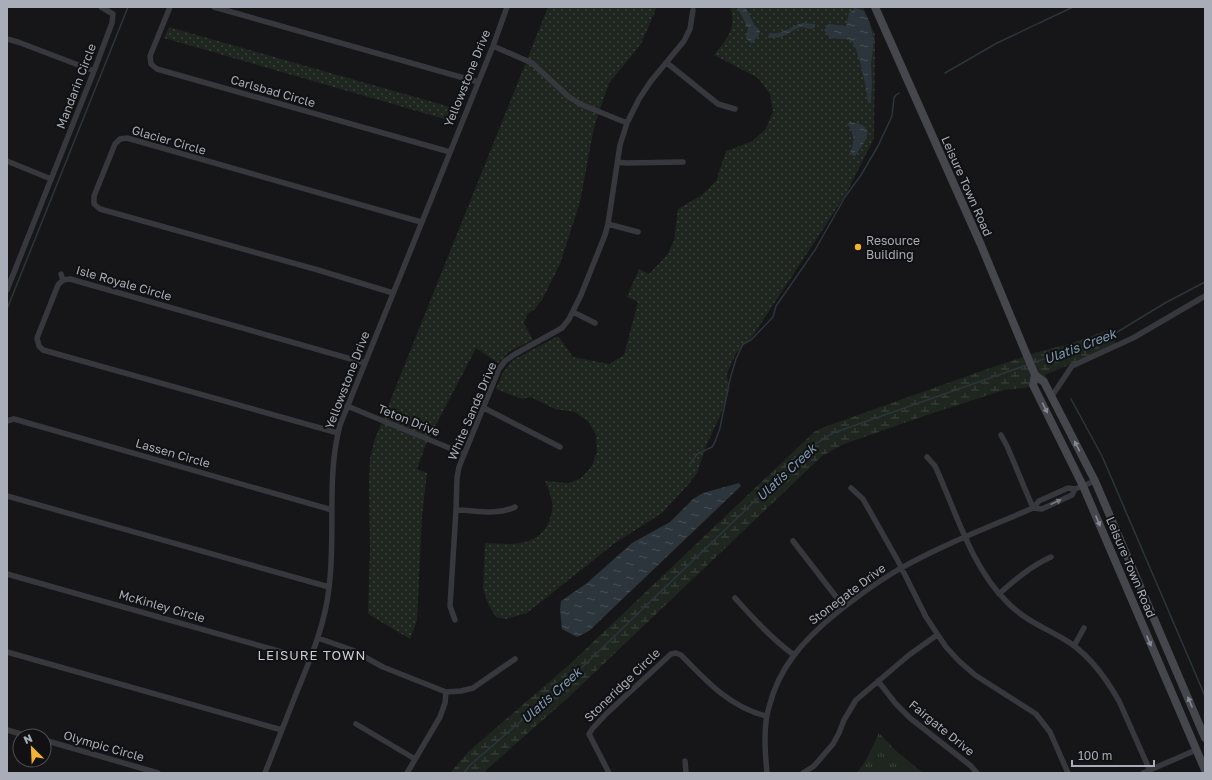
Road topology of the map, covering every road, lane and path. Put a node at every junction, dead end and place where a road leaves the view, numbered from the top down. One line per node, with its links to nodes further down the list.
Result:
1 (101, 7): 10 (street, Mandarin Circle)
2 (170, 7): 14 (street, Carlsbad Circle)
3 (214, 7): 11 (street)
4 (506, 7): 8 (street, Yellowstone Drive)
5 (875, 7): 30 (main road, Leisure Town Road)
6 (693, 10): 9 (street, White Sands Drive)
7 (7, 39): 10 (street)
8 (492, 46): 11 (street, Yellowstone Drive); 13 (street)
9 (667, 63): 12 (street); 13 (street, White Sands Drive)
10 (94, 72): 18 (street, Mandarin Circle)
11 (478, 82): 14 (street, Yellowstone Drive)
12 (734, 109)
13 (627, 123): 16 (street, White Sands Drive)
14 (450, 152): 19 (street, Yellowstone Drive)
15 (7, 161): 18 (street)
16 (618, 162): 17 (street); 20 (street, White Sands Drive)
17 (683, 162)
18 (51, 179): 22 (street, Mandarin Circle)
19 (421, 222): 23 (street, Yellowstone Drive); 23 (street, Glacier Circle)
20 (608, 224): 21 (street); 25 (street, White Sands Drive)
21 (638, 232)
22 (7, 290)
23 (393, 292): 29 (street, Yellowstone Drive)
24 (1205, 296): 31 (street)
25 (573, 312): 26 (street); 33 (street, White Sands Drive)
26 (595, 323)
27 (38, 343): 28 (street); 29 (street, Isle Royale Circle); 35 (street)
28 (31, 346)
29 (365, 363): 32 (street, Yellowstone Drive)
30 (1035, 375): 31 (main road, Leisure Town Road); 41 (main road, Leisure Town Road, one-way to 41)
31 (1052, 396): 40 (main road, Leisure Town Road, one-way to 31)
32 (347, 406): 35 (street, Yellowstone Drive); 38 (street, Teton Drive)
33 (484, 408): 37 (street); 38 (street, White Sands Drive)
34 (7, 420): 46 (street, Lassen Circle)
35 (338, 433): 46 (street, Yellowstone Drive)
36 (1001, 435): 45 (street)
37 (560, 446)
38 (464, 454): 47 (street, White Sands Drive)
39 (927, 457): 48 (street)
40 (1095, 481): 41 (street, Stonegate Drive); 71 (main road, Leisure Town Road, one-way to 40)
41 (1079, 487): 45 (street, Stonegate Drive); 73 (main road, Leisure Town Road, one-way to 73)
42 (851, 488): 51 (street)
43 (7, 496): 53 (street)
44 (515, 507): 47 (street)
45 (1033, 508): 48 (street, Stonegate Drive)
46 (332, 510): 53 (street, Yellowstone Drive)
47 (456, 510): 57 (street, White Sands Drive)
48 (966, 538): 51 (street, Stonegate Drive); 54 (street)
49 (793, 541): 56 (street)
50 (1052, 556): 54 (street)
51 (901, 568): 56 (street, Stonegate Drive); 59 (street)
52 (7, 574): 65 (street, McKinley Circle)
53 (330, 587): 60 (street, Yellowstone Drive)
54 (999, 594): 61 (street)
55 (735, 598): 63 (street)
56 (844, 607): 63 (street, Stonegate Drive)
57 (455, 620)
58 (1084, 628): 61 (street)
59 (937, 635): 66 (street); 86 (street)
60 (318, 638): 65 (street, Yellowstone Drive); 67 (street)
61 (1074, 646): 77 (street)
62 (7, 652): 70 (street)
63 (794, 655): 68 (street, Stonegate Drive)
64 (514, 659): 67 (street)
65 (310, 660): 70 (street, Yellowstone Drive)
66 (878, 681): 84 (street); 85 (street, Fairgate Drive)
67 (446, 692): 74 (street)
68 (766, 716): 81 (street, Stoneridge Circle); 83 (street, Stonegate Drive)
69 (356, 724): 74 (street)
70 (282, 730): 79 (street, Yellowstone Drive)
71 (1205, 738)
72 (52, 742): 78 (street, Olympic Circle)
73 (1196, 750): 76 (main road, Leisure Town Road); 77 (street)
74 (415, 759): 80 (street)
75 (685, 762): 82 (street)
76 (1205, 770)
77 (1150, 772): 87 (street)
78 (158, 773)
79 (265, 773)
80 (407, 773)
81 (609, 773)
82 (686, 773)
83 (767, 773)
84 (803, 773)
85 (978, 773)
86 (1068, 773)
87 (1143, 773)

